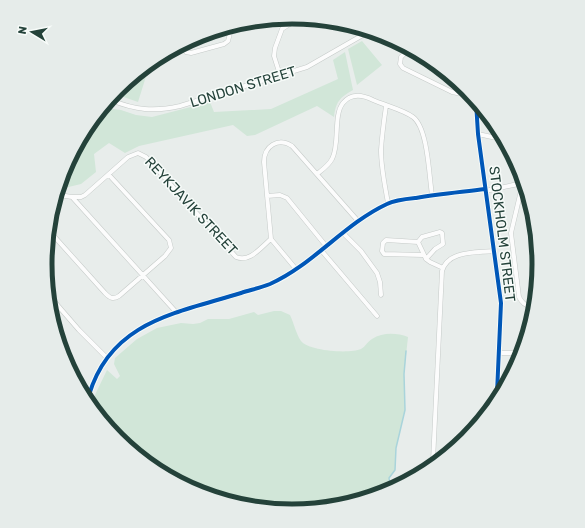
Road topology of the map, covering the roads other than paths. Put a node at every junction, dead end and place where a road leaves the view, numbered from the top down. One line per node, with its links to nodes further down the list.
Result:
1 (289, 24): 6 (street)
2 (230, 32): 4 (street)
3 (363, 35): 6 (street, LONDON STREET)
4 (184, 50)
5 (406, 52): 7 (street)
6 (280, 75): 8 (street, LONDON STREET)
7 (462, 94)
8 (116, 102)
9 (386, 106): 13 (street); 18 (street); 22 (street)
10 (477, 110): 11 (street, STOCKHOLM STREET)
11 (478, 134): 12 (street); 16 (street, STOCKHOLM STREET)
12 (496, 138)
13 (317, 174): 20 (street); 23 (street)
14 (109, 175): 21 (street, REYKJAVIK STREET); 26 (street, REYKJAVIK STREET); 34 (street)
15 (519, 184): 16 (street)
16 (485, 190): 18 (street); 30 (street, STOCKHOLM STREET)
17 (521, 191): 37 (street)
18 (432, 195): 22 (street)
19 (63, 196): 21 (street)
20 (267, 196): 26 (street); 28 (street)
21 (72, 197): 34 (street)
22 (388, 203): 23 (street)
23 (358, 221): 24 (street)
24 (343, 233): 28 (street); 35 (street)
25 (55, 237): 34 (street)
26 (271, 239): 33 (street)
27 (418, 242): 31 (street); 31 (street); 31 (street)
28 (326, 246): 29 (street)
29 (320, 250): 33 (street); 39 (street)
30 (493, 251): 32 (street); 40 (street, STOCKHOLM STREET)
31 (425, 257): 32 (street)
32 (443, 268): 45 (street)
33 (296, 269): 38 (street)
34 (142, 276): 38 (street)
35 (381, 295)
36 (56, 304): 42 (street)
37 (529, 306)
38 (176, 312): 42 (street)
39 (377, 316)
40 (499, 353): 41 (street); 43 (street, STOCKHOLM STREET)
41 (515, 353)
42 (107, 358): 44 (street)
43 (497, 389)
44 (90, 392)
45 (433, 459)

